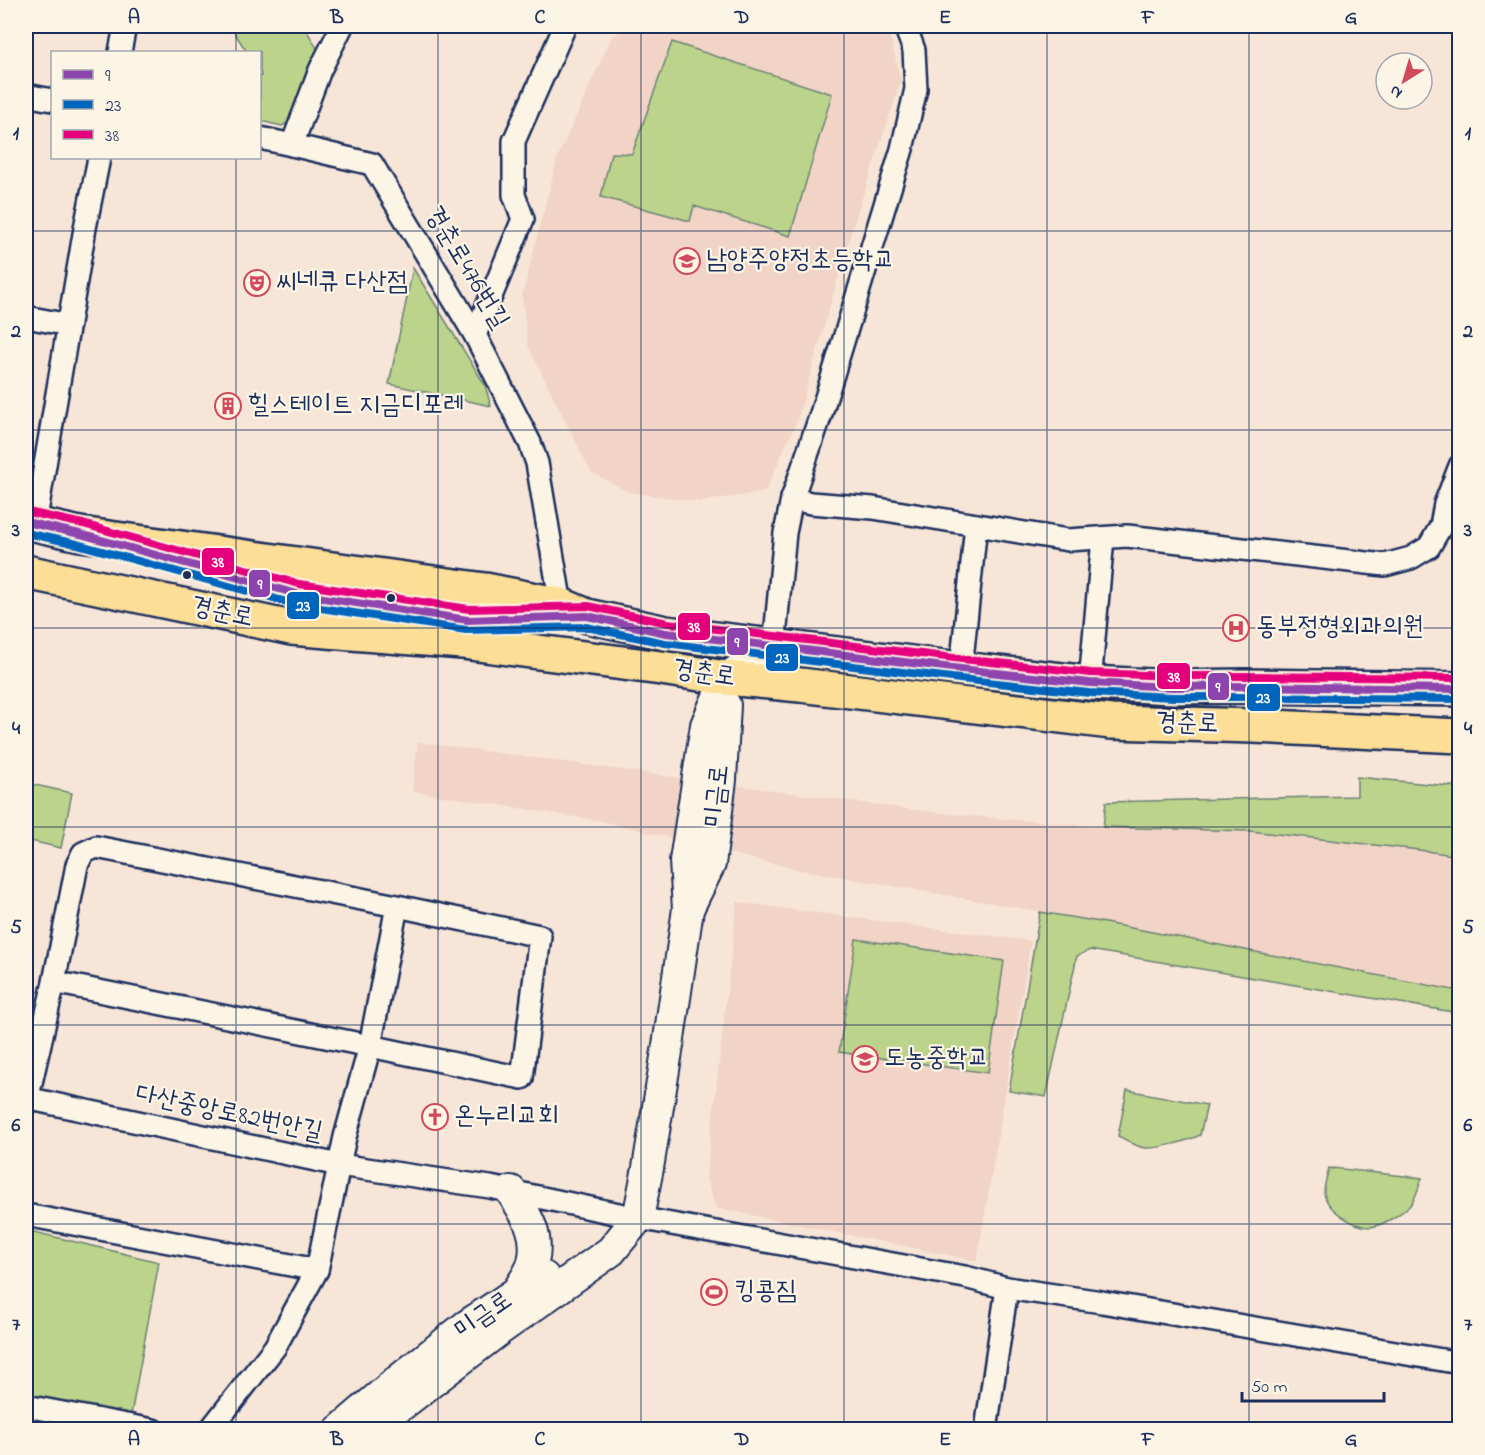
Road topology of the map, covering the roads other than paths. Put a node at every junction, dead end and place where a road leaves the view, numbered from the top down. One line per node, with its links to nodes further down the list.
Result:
1 (125, 26): 5 (street)
2 (342, 26): 9 (street)
3 (565, 26): 13 (street)
4 (905, 26): 15 (street)
5 (120, 51)
6 (26, 95): 7 (street)
7 (51, 100)
8 (261, 138): 9 (street, 경춘로476번길)
9 (292, 145): 13 (street, 경춘로476번길)
10 (99, 159): 12 (street)
11 (26, 317): 12 (street)
12 (69, 325): 16 (street)
13 (476, 334): 20 (street, 경춘로476번길)
14 (1460, 466): 18 (street)
15 (792, 499): 17 (street); 21 (street)
16 (30, 523): 20 (main road, 경춘로)
17 (976, 525): 18 (street); 22 (street)
18 (1103, 538): 24 (street)
19 (26, 572): 23 (main road, 경춘로)
20 (561, 605): 21 (main road, 경춘로)
21 (774, 647): 22 (main road, 경춘로); 23 (street)
22 (961, 669): 24 (main road, 경춘로)
23 (726, 678): 26 (main road, 경춘로); 34 (street, 미금로)
24 (1090, 683): 25 (main road, 경춘로)
25 (1460, 689)
26 (1460, 736)
27 (397, 906): 28 (street); 29 (street); 29 (street)
28 (54, 982): 29 (street); 30 (street)
29 (370, 1046): 31 (street)
30 (26, 1100): 31 (street, 다산중앙로82번안길)
31 (339, 1165): 32 (street); 35 (street, 다산중앙로82번안길)
32 (511, 1191): 34 (street); 37 (street)
33 (26, 1215): 35 (street)
34 (638, 1218): 36 (street); 37 (street, 미금로); 43 (street, 미금로)
35 (317, 1270): 41 (street, 다산중앙로82번안길)
36 (1007, 1288): 38 (street); 44 (street)
37 (517, 1292): 42 (street, 미금로)
38 (1460, 1363)
39 (26, 1406): 40 (street)
40 (153, 1430)
41 (210, 1430)
42 (340, 1430)
43 (369, 1430)
44 (986, 1430)

